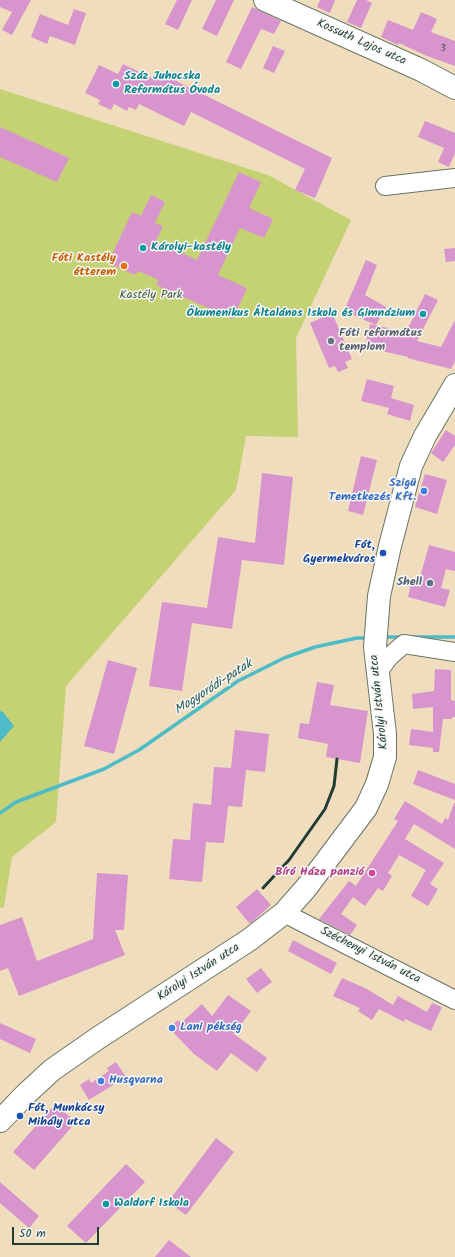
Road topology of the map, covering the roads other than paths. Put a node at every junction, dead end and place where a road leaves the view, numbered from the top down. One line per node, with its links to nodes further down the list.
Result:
1 (264, 0): 2 (main road, Kossuth Lajos utca)
2 (455, 88)
3 (455, 178): 4 (street)
4 (385, 186)
5 (455, 385): 7 (main road, Károlyi István utca)
6 (455, 652): 7 (street)
7 (377, 673): 8 (main road, Károlyi István utca)
8 (284, 912): 9 (street, Széchenyi István utca); 10 (main road, Károlyi István utca)
9 (455, 1000)
10 (0, 1121)

